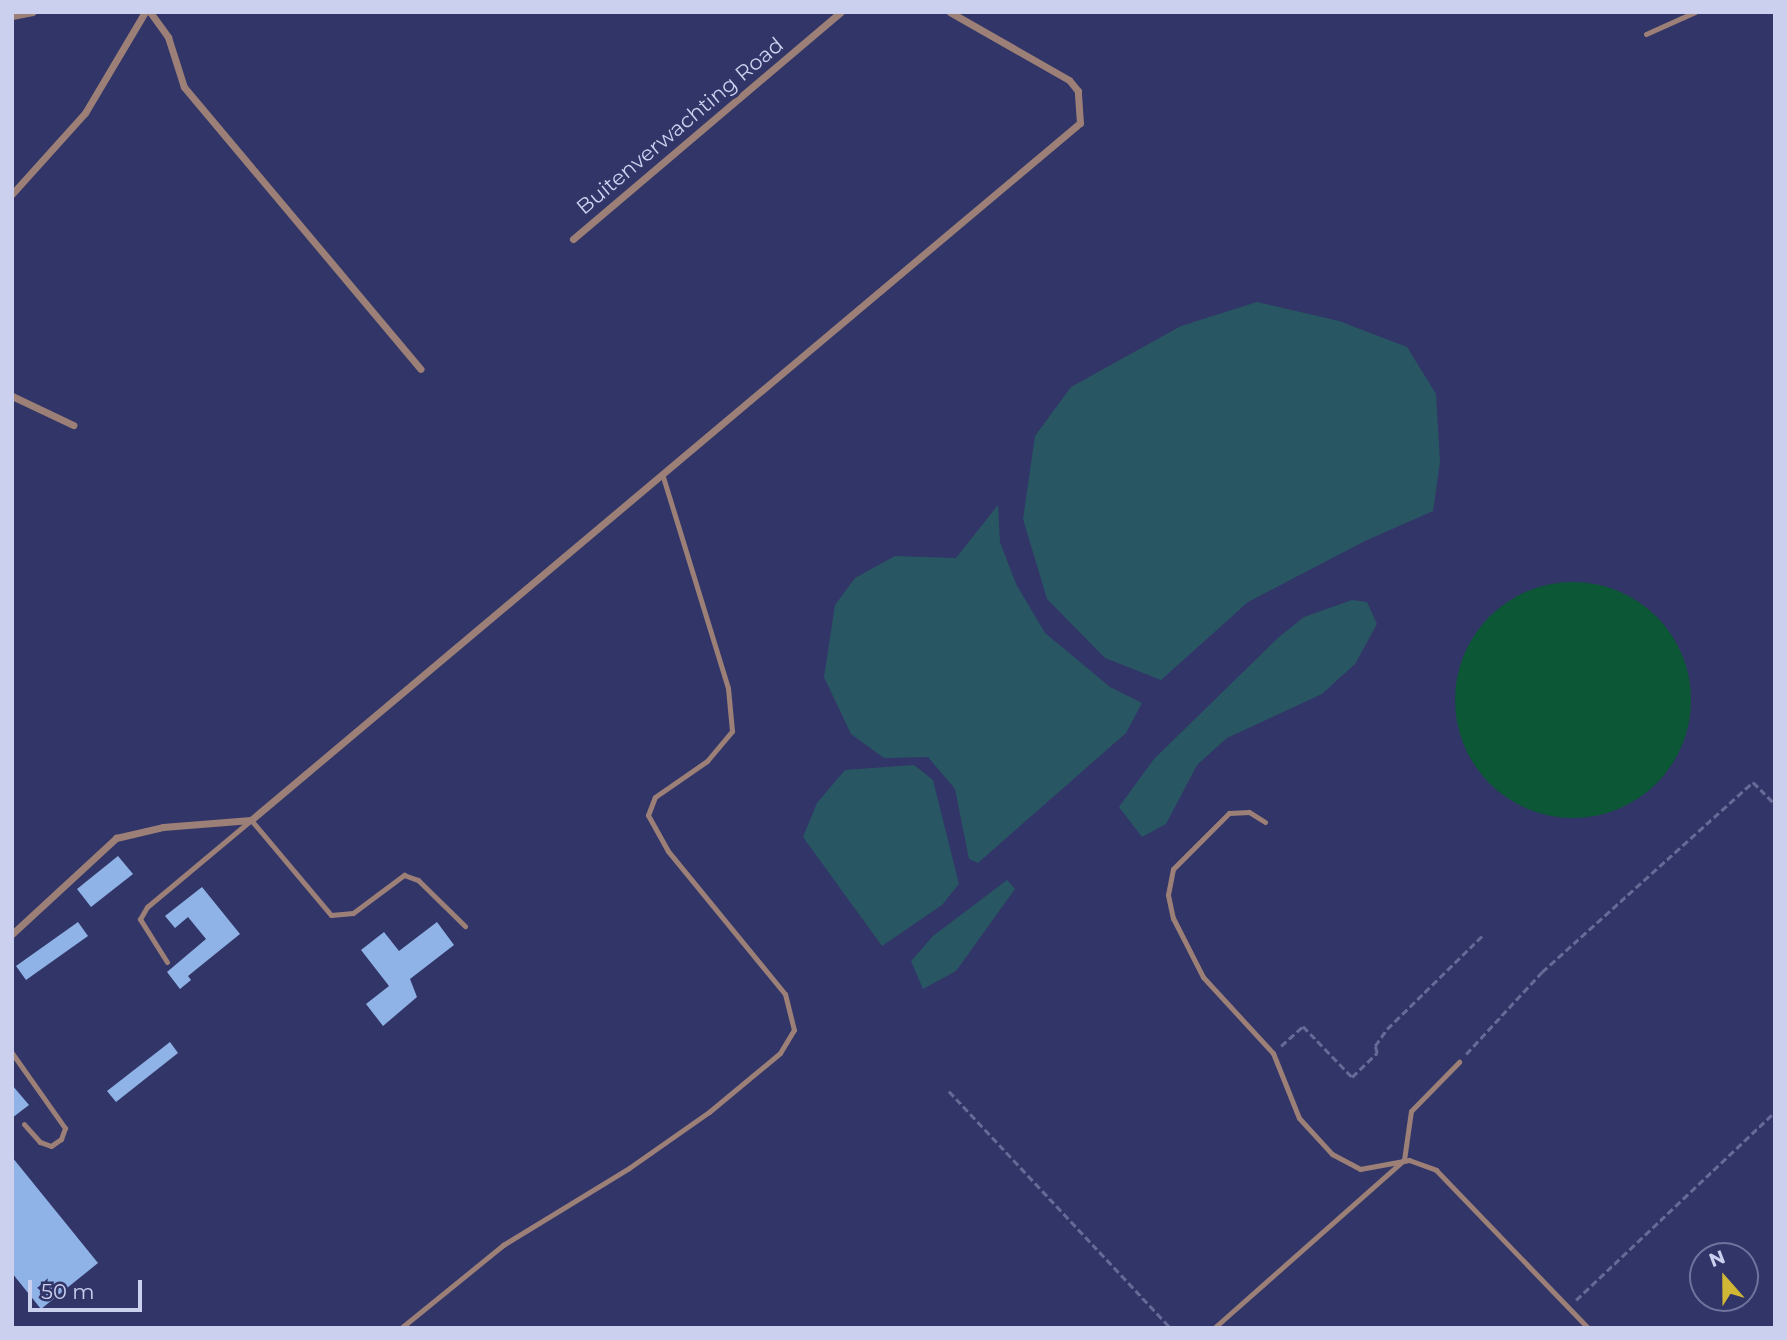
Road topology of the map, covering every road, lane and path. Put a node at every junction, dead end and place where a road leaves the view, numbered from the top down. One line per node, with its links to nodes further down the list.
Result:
1 (33, 12): 6 (street)
2 (148, 12): 8 (street); 10 (street)
3 (841, 12): 9 (street, Buitenverwachting Road)
4 (950, 12): 13 (street)
5 (1695, 12): 7 (lane)
6 (12, 16)
7 (1646, 34)
8 (12, 194)
9 (573, 239)
10 (421, 369)
11 (12, 396): 12 (street)
12 (73, 425)
13 (662, 474): 15 (street); 29 (lane)
14 (1775, 804): 23 (path)
15 (251, 820): 17 (lane); 18 (street); 20 (lane)
16 (1265, 822): 22 (lane)
17 (465, 926)
18 (12, 934)
19 (1484, 934): 22 (path)
20 (167, 962)
21 (12, 1053): 26 (lane)
22 (1273, 1054): 27 (lane)
23 (1459, 1062): 27 (lane)
24 (949, 1091): 30 (path)
25 (1775, 1112): 28 (path)
26 (24, 1124)
27 (1404, 1160): 28 (lane); 31 (lane)
28 (1569, 1307): 32 (lane)
29 (401, 1328)
30 (1171, 1328)
31 (1214, 1328)
32 (1588, 1328)

